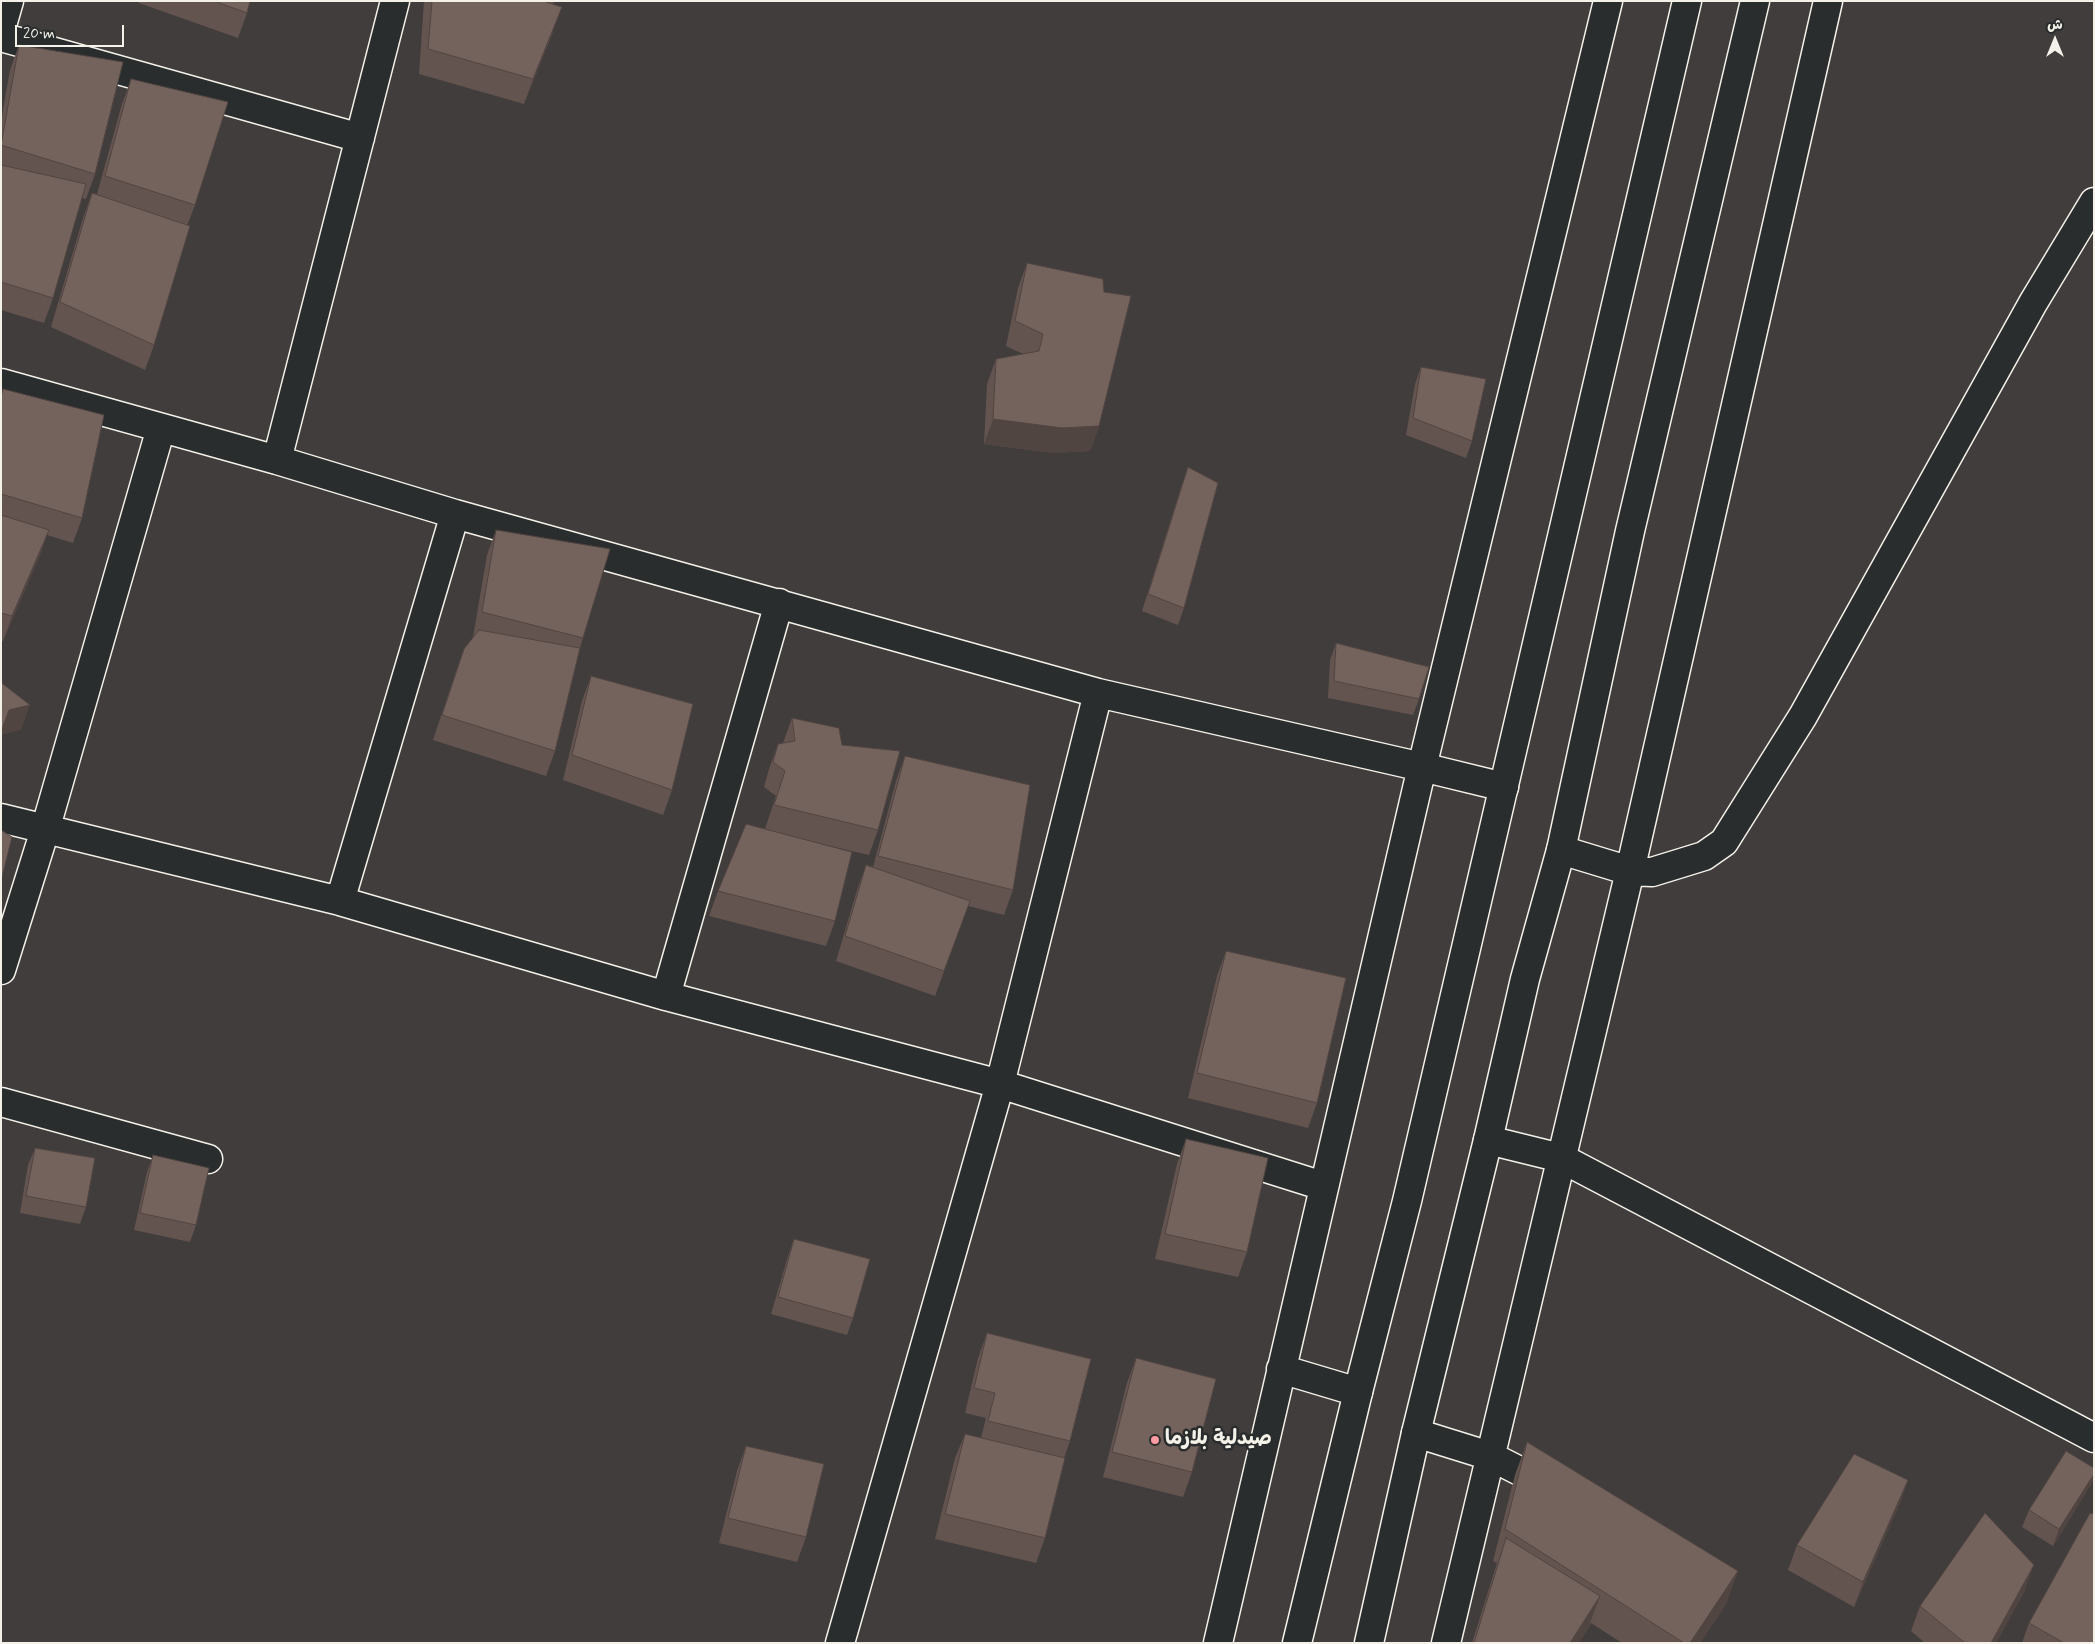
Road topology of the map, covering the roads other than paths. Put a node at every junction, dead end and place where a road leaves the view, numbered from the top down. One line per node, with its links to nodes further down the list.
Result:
1 (9, 1): 7 (main road)
2 (395, 1): 9 (main road)
3 (1608, 1): 17 (main road)
4 (1687, 1): 18 (main road)
5 (1755, 1): 21 (main road)
6 (1828, 1): 22 (main road)
7 (1, 29)
8 (1, 37): 9 (main road)
9 (360, 138): 13 (main road)
10 (2094, 202): 22 (main road)
11 (1, 383): 12 (main road)
12 (161, 428): 13 (main road); 20 (main road)
13 (277, 460): 14 (main road)
14 (455, 514): 15 (main road); 23 (main road)
15 (779, 603): 16 (main road); 25 (main road)
16 (1098, 693): 17 (main road); 26 (main road)
17 (1422, 767): 18 (main road); 31 (main road)
18 (1504, 787): 33 (main road)
19 (1, 818): 20 (main road)
20 (45, 830): 23 (main road); 24 (main road)
21 (1561, 850): 22 (main road); 28 (main road)
22 (1630, 871): 29 (main road)
23 (340, 901): 25 (main road)
24 (1, 970)
25 (666, 996): 26 (main road)
26 (1000, 1084): 31 (main road); 38 (main road)
27 (1, 1102): 30 (main road)
28 (1488, 1140): 29 (main road); 34 (main road)
29 (1561, 1158): 35 (main road); 36 (main road)
30 (208, 1159)
31 (1323, 1186): 32 (main road)
32 (1281, 1369): 33 (main road); 39 (main road)
33 (1358, 1392): 40 (main road)
34 (1416, 1432): 36 (main road); 41 (main road)
35 (2094, 1438)
36 (1490, 1456): 37 (main road); 42 (main road)
37 (1577, 1500)
38 (840, 1643)
39 (1218, 1643)
40 (1297, 1643)
41 (1369, 1643)
42 (1446, 1643)

